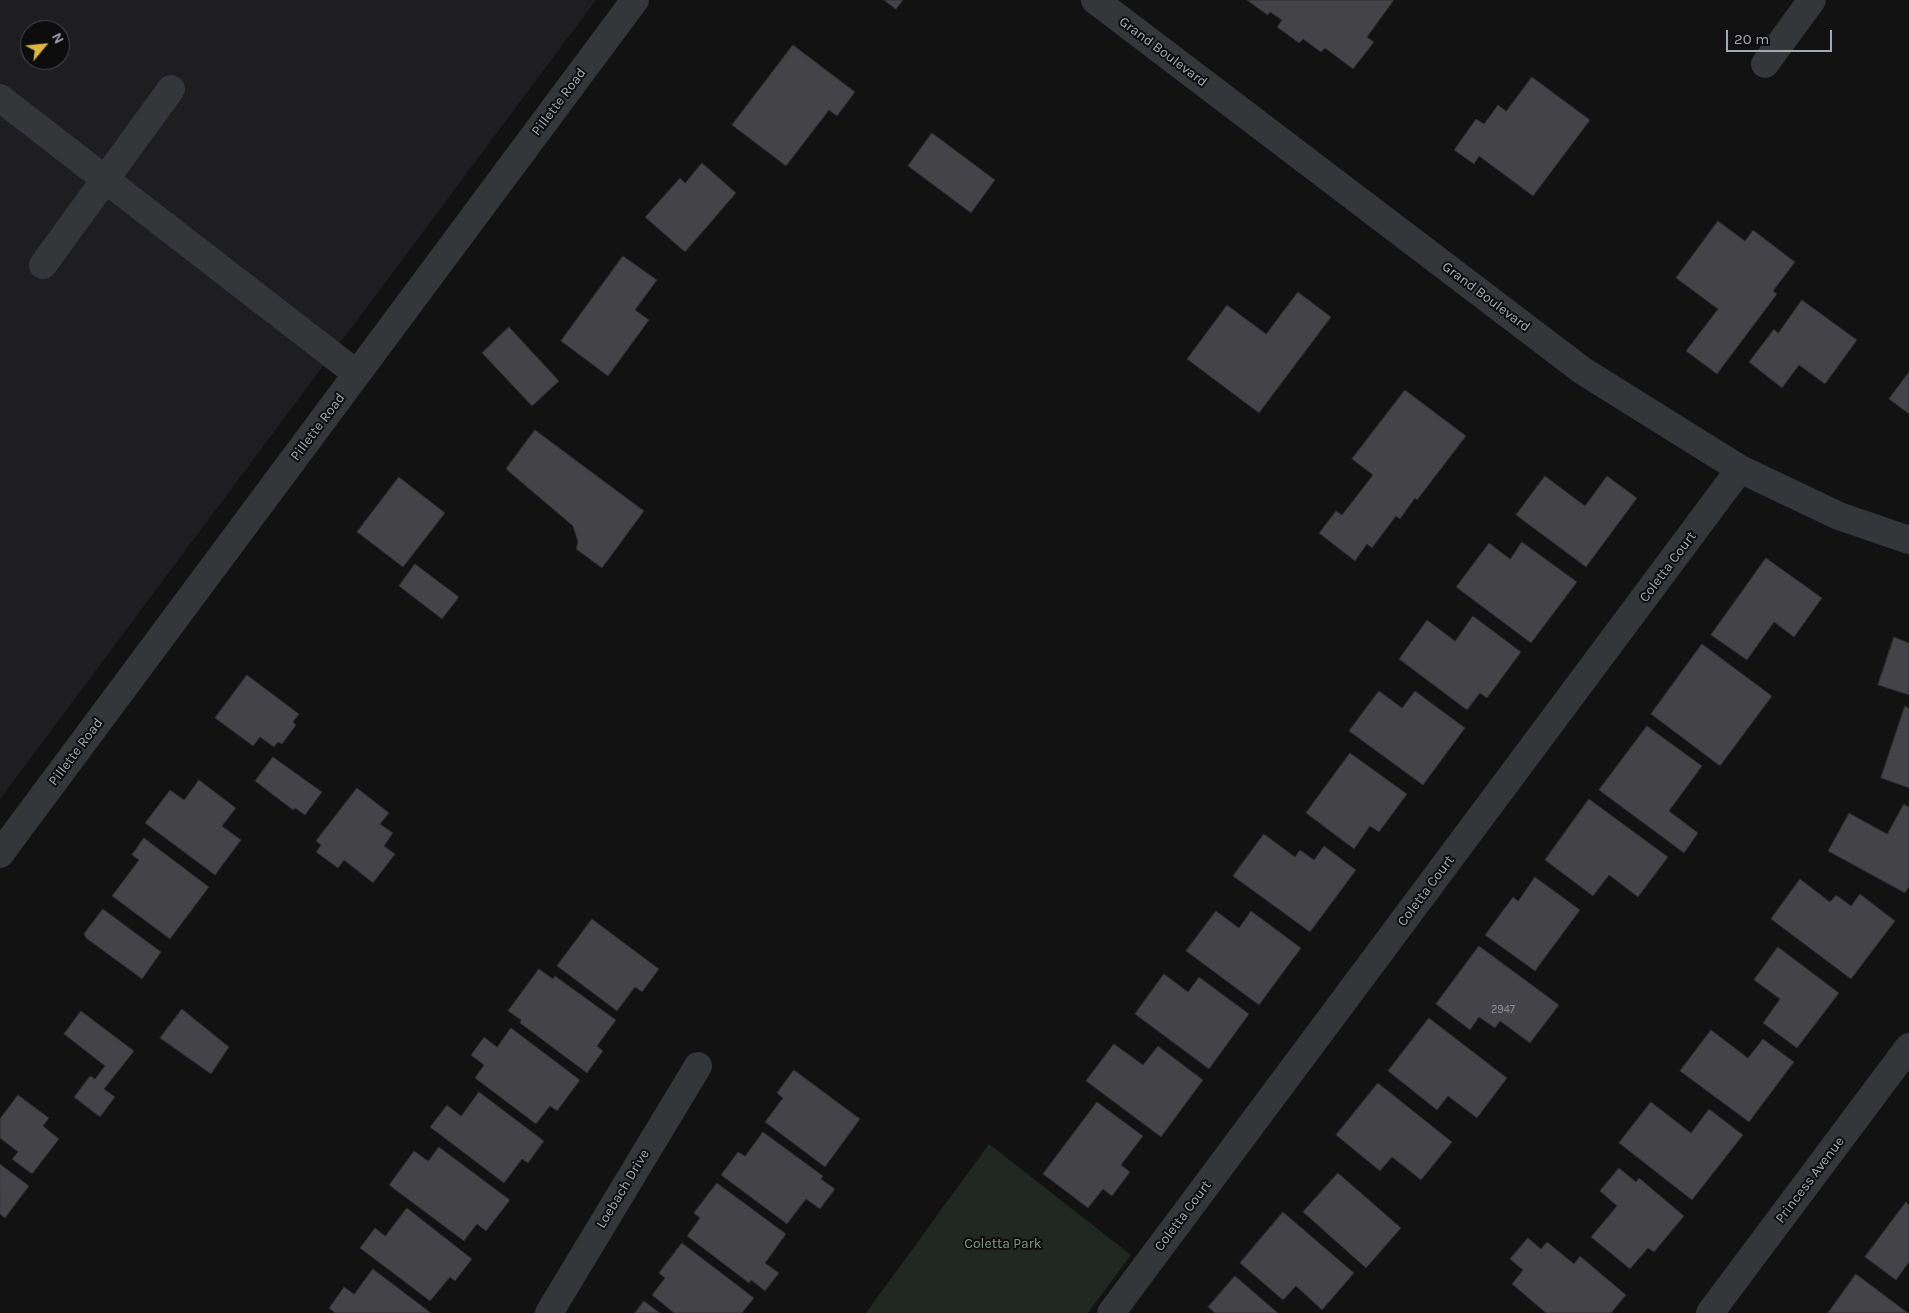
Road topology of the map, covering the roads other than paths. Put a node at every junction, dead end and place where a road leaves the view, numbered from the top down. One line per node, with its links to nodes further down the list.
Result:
1 (635, 0): 9 (street, Pillette Road)
2 (1812, 0): 4 (street)
3 (1112, 5): 10 (street, Grand Boulevard)
4 (1765, 64)
5 (170, 89): 7 (street)
6 (0, 98): 7 (street)
7 (105, 180): 8 (street); 9 (street)
8 (43, 265)
9 (357, 374): 12 (street, Pillette Road)
10 (1740, 469): 11 (street, Grand Boulevard); 16 (street, Coletta Court)
11 (1909, 540)
12 (0, 854)
13 (1909, 1047): 17 (street, Princess Avenue)
14 (698, 1066): 15 (street, Loebach Drive)
15 (549, 1313)
16 (1111, 1313)
17 (1710, 1313)

